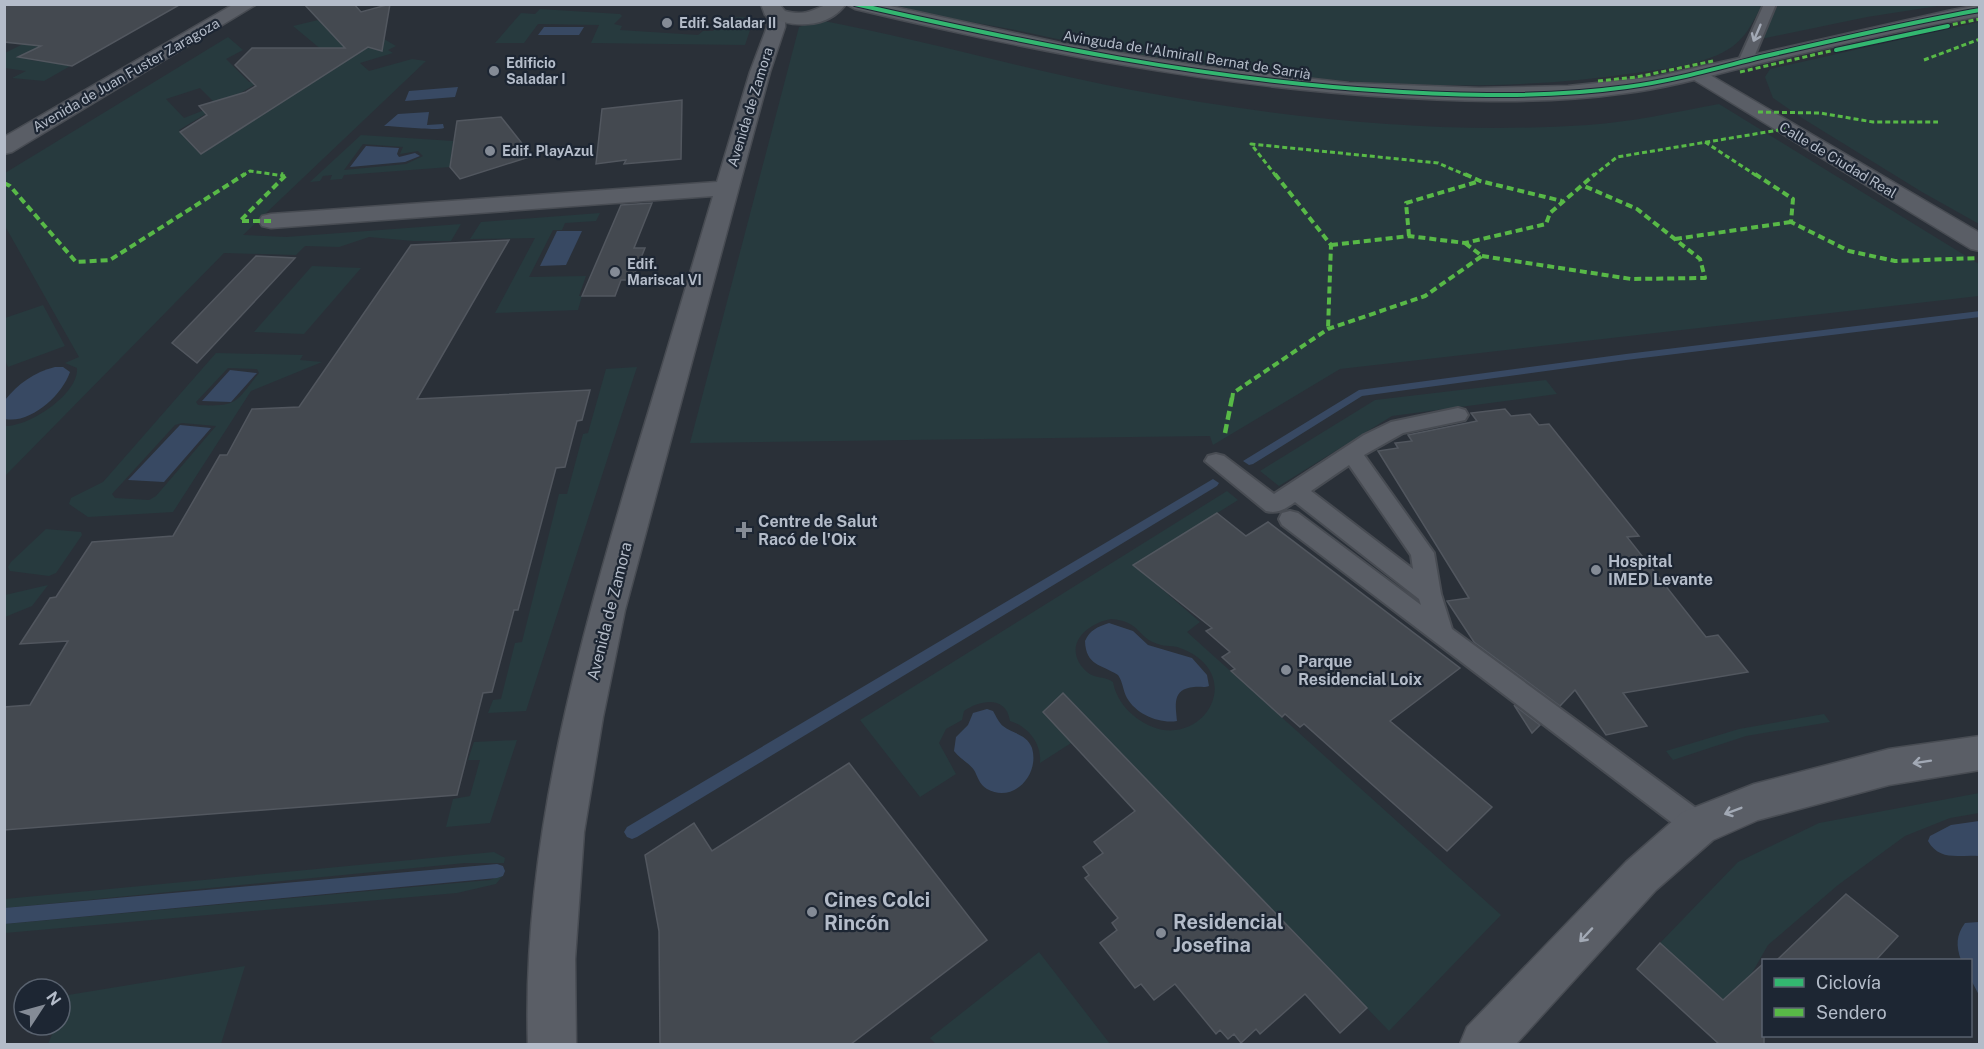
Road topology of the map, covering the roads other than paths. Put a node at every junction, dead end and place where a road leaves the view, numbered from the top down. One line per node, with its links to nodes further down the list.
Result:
1 (248, 4): 9 (street, Avenida de Juan Fuster Zaragoza)
2 (1770, 4): 7 (lane, one-way to 7)
3 (862, 6): 4 (street, Avinguda de l'Almirall Bernat de Sarrià); 8 (street, Avinguda de l'Almirall Bernat de Sarrià)
4 (832, 9): 6 (street, Avinguda de l'Almirall Bernat de Sarrià)
5 (1980, 10): 7 (street, Avinguda de l'Almirall Bernat de Sarrià)
6 (781, 16): 10 (street, Avenida de Zamora)
7 (1745, 62): 8 (street, Avinguda de l'Almirall Bernat de Sarrià)
8 (1698, 74): 12 (street, Calle de Ciudad Real)
9 (4, 147)
10 (726, 188): 11 (street, Avenida de Zamora); 22 (street, Avenida de Zamora)
11 (271, 221)
12 (1980, 244)
13 (1458, 415): 14 (lane)
14 (1352, 454): 16 (lane); 18 (lane)
15 (1216, 461): 16 (lane)
16 (1297, 492): 18 (lane)
17 (1290, 519): 19 (lane)
18 (1429, 594): 19 (lane)
19 (1442, 635): 21 (lane)
20 (1980, 753): 21 (street, one-way to 21)
21 (1698, 826): 23 (street, one-way to 23)
22 (552, 1044)
23 (1484, 1044)

